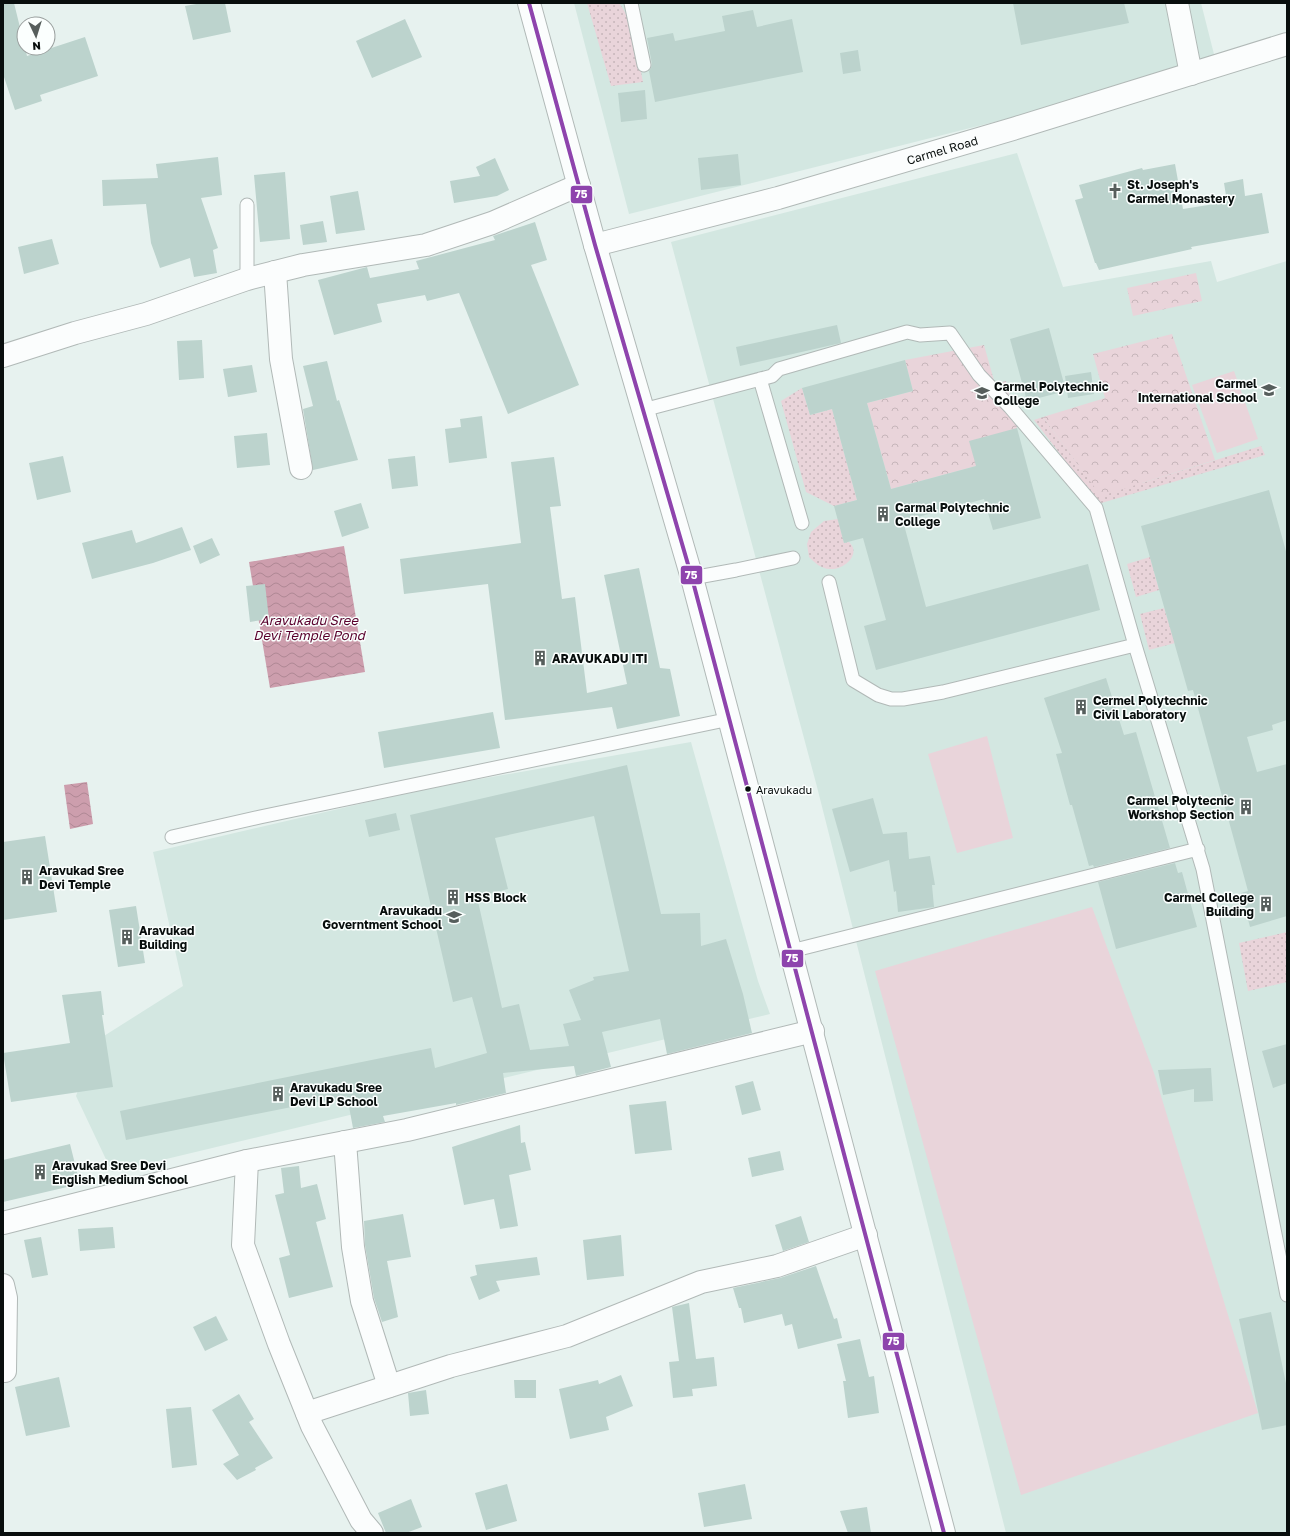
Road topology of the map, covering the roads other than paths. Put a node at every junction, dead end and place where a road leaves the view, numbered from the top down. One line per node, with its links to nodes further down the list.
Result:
1 (529, 3): 7 (main road)
2 (631, 3): 5 (lane)
3 (1177, 3): 6 (main road)
4 (1287, 44): 6 (main road, Carmel Road)
5 (644, 65)
6 (1191, 74): 9 (main road, Carmel Road)
7 (579, 185): 9 (main road); 10 (main road)
8 (247, 205): 11 (lane)
9 (595, 245): 14 (main road)
10 (274, 272): 11 (main road); 15 (main road)
11 (247, 279): 12 (main road)
12 (3, 356)
13 (766, 378): 14 (lane); 16 (lane); 20 (lane)
14 (643, 410): 18 (main road)
15 (301, 468)
16 (802, 522)
17 (793, 558): 18 (lane)
18 (692, 578): 21 (main road)
19 (830, 582): 20 (lane)
20 (1135, 645): 23 (lane)
21 (730, 718): 22 (lane); 24 (main road)
22 (172, 837)
23 (1198, 849): 24 (lane); 31 (lane)
24 (791, 951): 25 (main road)
25 (813, 1031): 26 (main road); 29 (main road)
26 (345, 1142): 27 (main road); 33 (main road)
27 (247, 1161): 28 (main road); 34 (main road)
28 (3, 1223)
29 (866, 1235): 33 (main road); 36 (main road)
30 (3, 1285): 32 (main road)
31 (1287, 1295)
32 (3, 1371)
33 (389, 1386): 34 (main road)
34 (307, 1413): 35 (main road)
35 (372, 1533)
36 (944, 1533)

